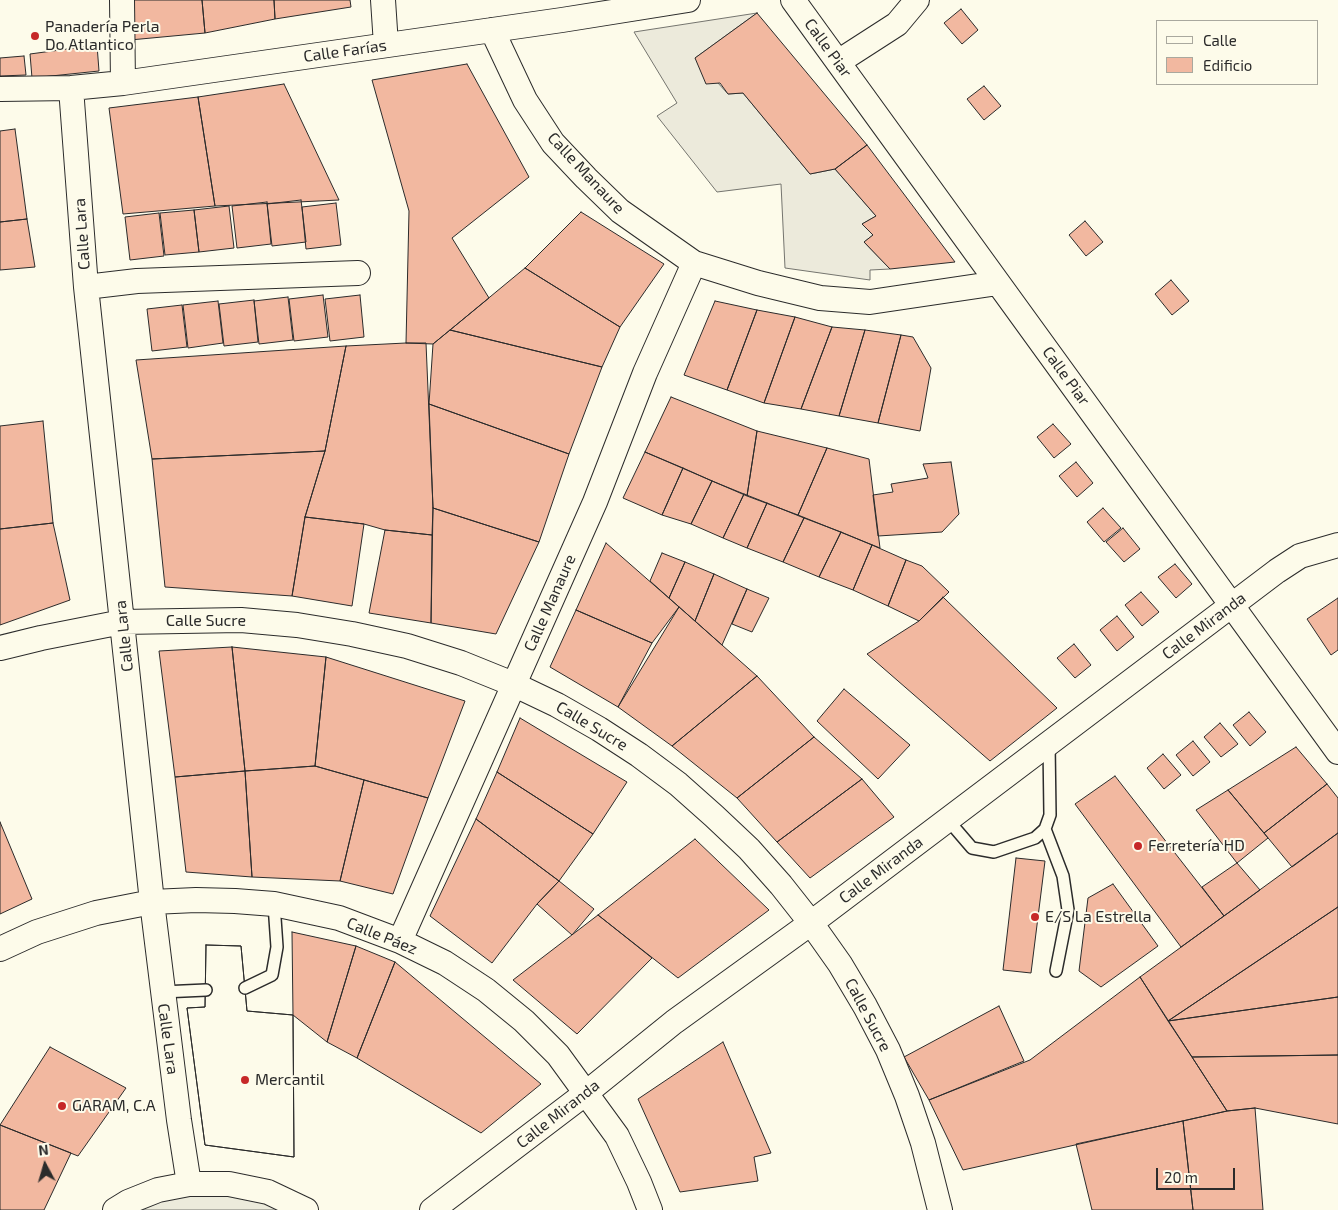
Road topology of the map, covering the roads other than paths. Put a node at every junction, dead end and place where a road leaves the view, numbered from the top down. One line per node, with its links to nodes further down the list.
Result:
1 (122, 0): 9 (street)
2 (383, 0): 7 (street)
3 (688, 0): 6 (street, Calle Farías)
4 (793, 0): 8 (street, Calle Piar)
5 (917, 0): 8 (street)
6 (492, 30): 7 (street, Calle Farías); 12 (street, Calle Manaure)
7 (386, 45): 9 (street, Calle Farías)
8 (838, 62): 14 (street, Calle Piar)
9 (123, 83): 10 (street, Calle Farías)
10 (71, 88): 11 (street, Calle Farías); 15 (street, Calle Lara)
11 (0, 89)
12 (694, 263): 14 (street, Calle Manaure); 20 (street, Calle Manaure)
13 (358, 273): 15 (street)
14 (998, 283): 17 (street, Calle Piar)
15 (86, 287): 18 (street, Calle Lara)
16 (1338, 545): 17 (street, Calle Miranda)
17 (1232, 606): 21 (street, Calle Miranda); 22 (street, Calle Piar)
18 (122, 622): 19 (street, Calle Sucre); 20 (street, Calle Sucre); 25 (street, Calle Lara)
19 (0, 648)
20 (513, 684): 27 (street, Calle Sucre); 28 (street, Calle Manaure)
21 (1050, 743): 23 (street, Calle Miranda); 24 (lane)
22 (1338, 752)
23 (948, 820): 24 (lane); 27 (street, Calle Miranda)
24 (1045, 829): 30 (lane)
25 (152, 902): 26 (street, Calle Páez); 29 (street, Calle Páez); 33 (street, Calle Lara)
26 (274, 904): 28 (street, Calle Páez); 31 (lane)
27 (811, 923): 34 (street, Calle Miranda); 40 (street, Calle Sucre)
28 (400, 941): 34 (street, Calle Páez)
29 (0, 949)
30 (1056, 970)
31 (245, 988)
32 (206, 990): 33 (lane)
33 (162, 992): 35 (street, Calle Lara)
34 (586, 1093): 38 (street, Calle Miranda); 39 (street, Calle Páez)
35 (189, 1184): 36 (street); 37 (street)
36 (115, 1210)
37 (306, 1210)
38 (432, 1210)
39 (650, 1210)
40 (940, 1210)

